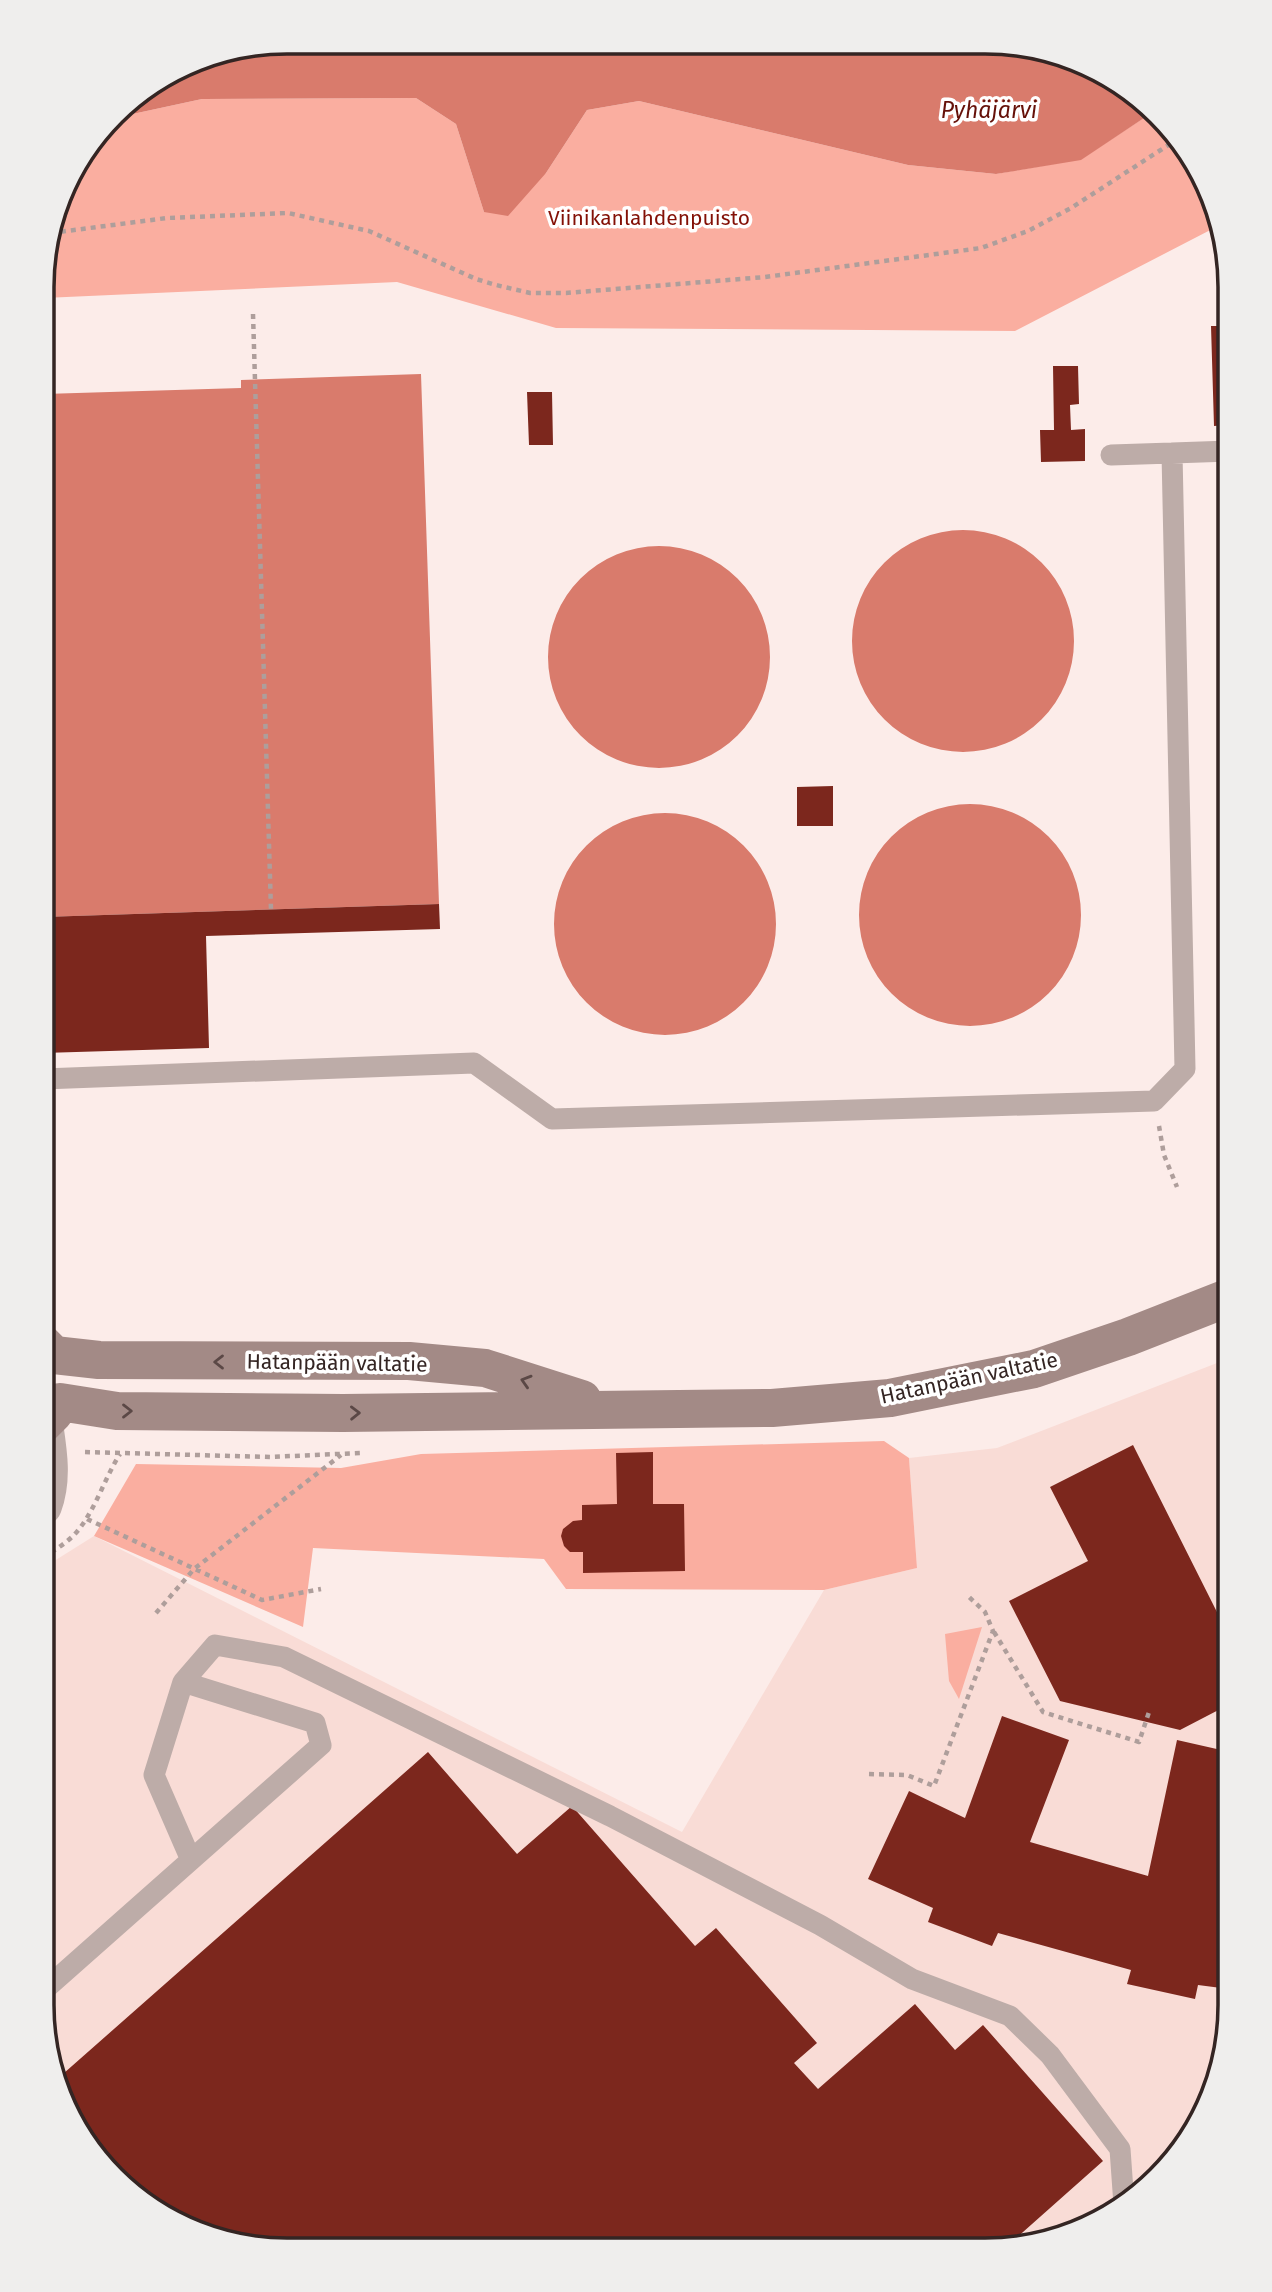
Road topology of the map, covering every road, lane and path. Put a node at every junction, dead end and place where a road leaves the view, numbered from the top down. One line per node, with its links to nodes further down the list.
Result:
1 (1169, 145): 2 (path)
2 (62, 232)
3 (253, 314): 7 (path)
4 (1218, 451): 5 (lane)
5 (1172, 453): 6 (lane); 9 (lane)
6 (1111, 455)
7 (271, 910)
8 (54, 1079): 9 (lane)
9 (1154, 1101): 10 (path)
10 (1177, 1187)
11 (1217, 1302): 15 (main road, Hatanpään valtatie)
12 (54, 1350): 15 (main road, Hatanpään valtatie, one-way to 12)
13 (54, 1359): 14 (street, Hatanpään valtatie)
14 (54, 1407)
15 (614, 1409): 16 (main road, Hatanpään valtatie, one-way to 15)
16 (54, 1417)
17 (121, 1453): 19 (path)
18 (341, 1454): 21 (path)
19 (87, 1518): 20 (path); 21 (path)
20 (54, 1550)
21 (194, 1569): 22 (path); 24 (path)
22 (321, 1589)
23 (967, 1595): 25 (path)
24 (156, 1614)
25 (993, 1631): 27 (path); 28 (path)
26 (183, 1682): 29 (lane); 29 (lane); 31 (lane)
27 (1150, 1709)
28 (869, 1774)
29 (191, 1860): 30 (lane)
30 (54, 1981)
31 (1123, 2193)

